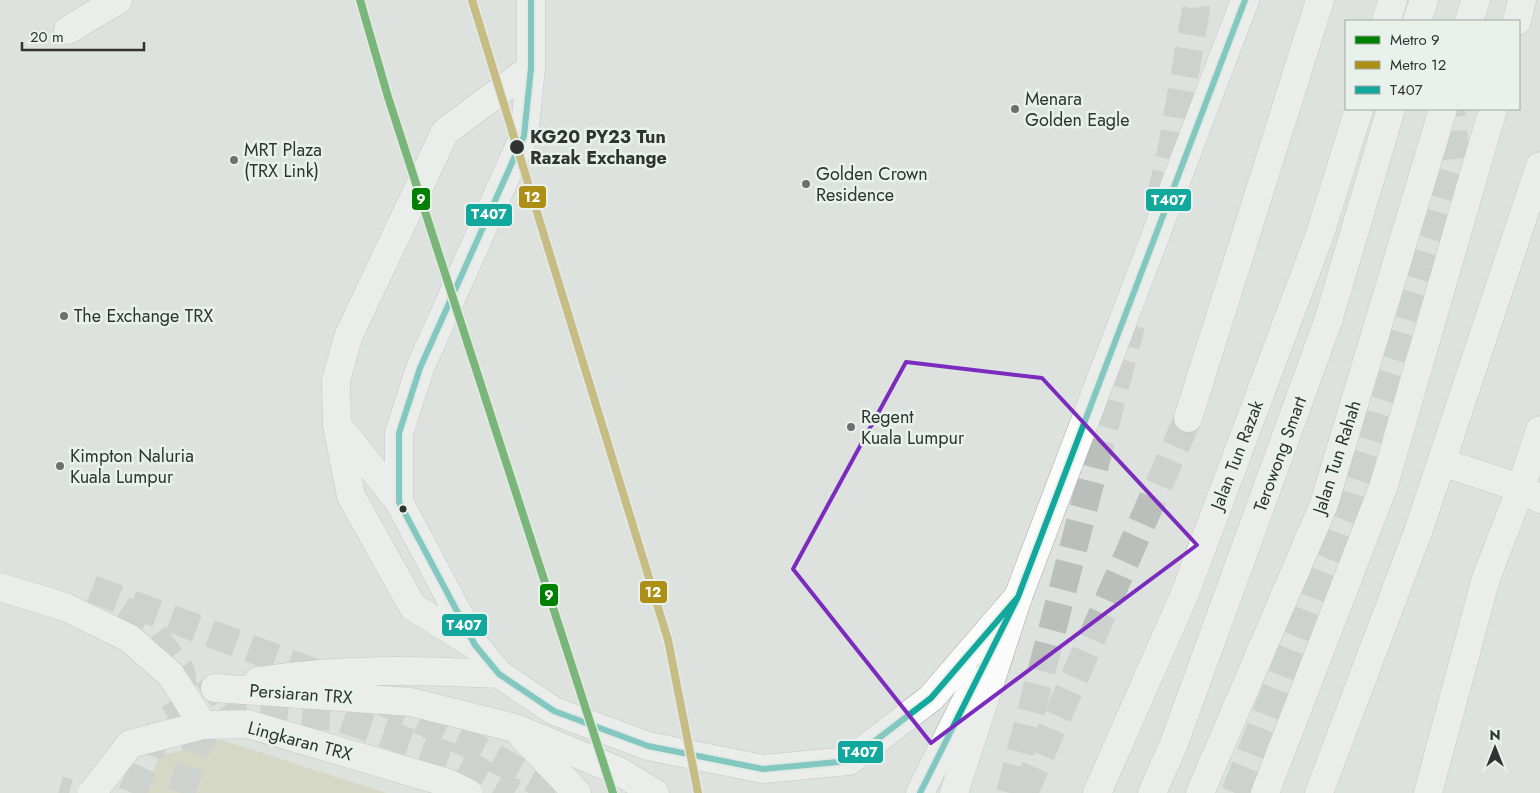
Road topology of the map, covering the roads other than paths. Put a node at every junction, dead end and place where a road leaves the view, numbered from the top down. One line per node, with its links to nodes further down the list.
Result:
1 (118, 0): 13 (main road)
2 (531, 0): 14 (main road)
3 (1244, 0): 27 (main road)
4 (1320, 0): 20 (main road)
5 (1393, 0): 9 (main road)
6 (1424, 0): 10 (main road)
7 (1476, 0): 11 (main road)
8 (1522, 0): 12 (main road)
9 (1386, 20)
10 (1417, 20)
11 (1469, 20)
12 (1517, 20)
13 (68, 30)
14 (531, 68): 21 (main road); 25 (main road)
15 (1359, 110): 38 (main road, Jalan Tun Razak)
16 (1391, 110): 39 (main road, Terowong Smart)
17 (1443, 110): 40 (main road, Jalan Tun Rahah)
18 (1493, 110): 41 (main road)
19 (1540, 166): 23 (main road)
20 (1188, 418)
21 (337, 425): 25 (main road); 28 (main road)
22 (1540, 430): 24 (main road)
23 (1441, 462): 24 (main road); 42 (main road)
24 (1530, 494): 43 (main road)
25 (399, 502): 28 (main road)
26 (0, 587): 30 (main road, bridge)
27 (1018, 597): 29 (main road); 36 (main road); 37 (main road)
28 (475, 645): 29 (main road)
29 (499, 674): 31 (main road, Persiaran TRX)
30 (203, 725): 32 (main road, Lingkaran TRX, bridge); 33 (main road, Lingkaran TRX, bridge)
31 (515, 728): 34 (main road); 35 (main road, Persiaran TRX)
32 (92, 793)
33 (468, 793)
34 (578, 793)
35 (655, 793)
36 (920, 793)
37 (954, 793)
38 (1097, 793)
39 (1152, 793)
40 (1200, 793)
41 (1264, 793)
42 (1319, 793)
43 (1428, 793)

